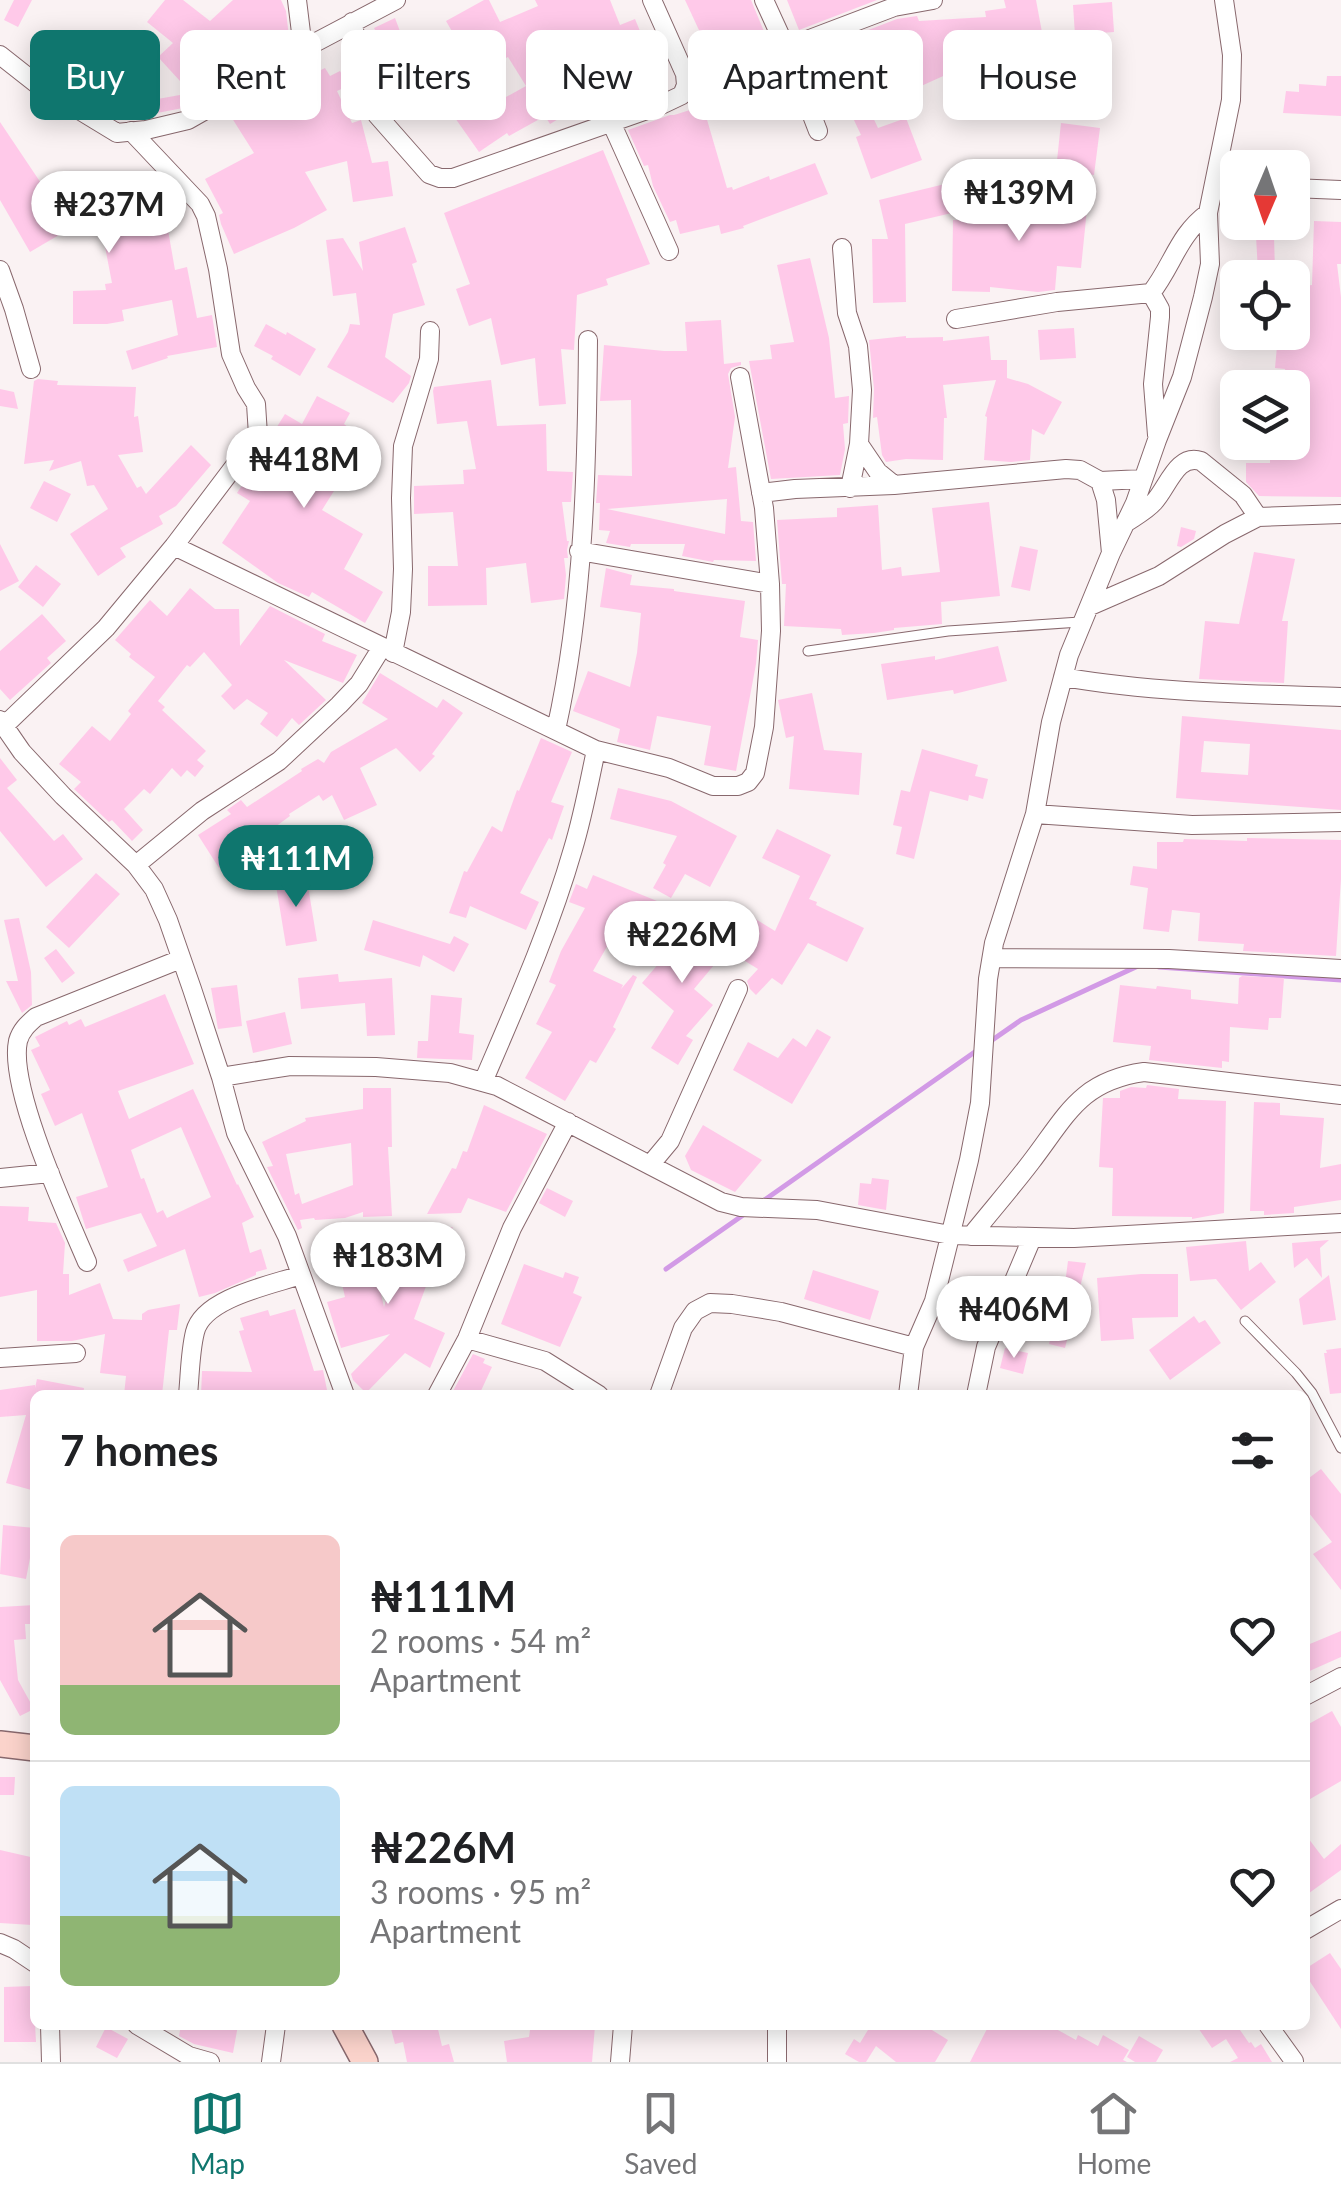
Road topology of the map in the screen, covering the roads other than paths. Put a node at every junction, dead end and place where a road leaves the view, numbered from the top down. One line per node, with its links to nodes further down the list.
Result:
1 (297, 0): 8 (street)
2 (396, 0): 7 (street)
3 (652, 0): 15 (street)
4 (764, 0): 9 (street)
5 (932, 0): 10 (street)
6 (1224, 0): 18 (street)
7 (352, 22): 11 (street); 15 (street)
8 (301, 30)
9 (778, 30)
10 (833, 30)
11 (321, 39)
12 (0, 55): 16 (street)
13 (188, 120): 16 (street)
14 (814, 120): 17 (street)
15 (611, 122): 24 (street)
16 (131, 131): 42 (street)
17 (818, 131)
18 (1213, 189): 19 (street); 22 (street)
19 (1220, 189)
20 (1310, 189): 21 (street)
21 (1341, 190)
22 (1208, 213): 26 (street); 32 (street)
23 (842, 248): 33 (street)
24 (669, 251)
25 (0, 270): 30 (street)
26 (1151, 293): 27 (street); 32 (street)
27 (956, 318)
28 (430, 331): 47 (street)
29 (588, 340): 43 (street)
30 (30, 369)
31 (740, 376): 38 (street)
32 (1157, 440): 34 (street)
33 (859, 444): 36 (street); 37 (street)
34 (1143, 479): 35 (street); 41 (street)
35 (1100, 481): 36 (street); 44 (street)
36 (894, 486): 37 (street)
37 (850, 488): 38 (street)
38 (761, 493): 45 (street)
39 (1341, 514): 40 (street)
40 (1258, 517): 41 (street); 46 (street)
41 (1126, 522): 44 (street)
42 (174, 546): 47 (street); 51 (street)
43 (580, 551): 45 (street); 52 (street)
44 (1111, 553): 46 (street)
45 (770, 584): 53 (street)
46 (1086, 614): 48 (lane); 49 (street)
47 (388, 650): 52 (street); 56 (street)
48 (808, 650)
49 (1064, 677): 50 (street); 54 (street)
50 (1341, 696)
51 (2, 723): 56 (street)
52 (556, 730): 53 (street)
53 (596, 750): 62 (street)
54 (1035, 814): 55 (street); 57 (street)
55 (1341, 822)
56 (136, 865): 58 (street)
57 (992, 958): 59 (street); 69 (street)
58 (181, 959): 61 (street); 66 (street)
59 (1341, 969)
60 (738, 989): 65 (street)
61 (221, 1076): 62 (street); 73 (street)
62 (483, 1082): 64 (street)
63 (1341, 1095): 70 (street)
64 (568, 1122): 65 (street); 75 (street)
65 (650, 1165): 69 (street)
66 (50, 1173): 67 (street); 72 (street)
67 (0, 1178)
68 (1341, 1223): 71 (street)
69 (950, 1236): 70 (street); 76 (street)
70 (971, 1236): 71 (street)
71 (1032, 1238): 85 (street)
72 (87, 1262)
73 (301, 1274): 79 (street); 80 (street)
74 (1245, 1321): 87 (lane)
75 (467, 1339): 81 (street); 82 (street)
76 (914, 1347): 83 (street); 84 (street)
77 (76, 1353): 78 (street)
78 (0, 1358)
79 (189, 1390)
80 (343, 1390)
81 (440, 1390)
82 (591, 1390)
83 (661, 1390)
84 (909, 1390)
85 (977, 1390)
86 (1310, 1390): 88 (lane)
87 (1310, 1390)
88 (1341, 1448)
89 (1341, 1677): 90 (street)
90 (1310, 1693)
91 (0, 1744): 92 (main road)
92 (30, 1747)
93 (1341, 1909): 94 (street)
94 (1310, 1927)
95 (0, 1943): 96 (street)
96 (30, 1959)
97 (50, 2030): 105 (street)
98 (145, 2030): 106 (street)
99 (275, 2030): 107 (street)
100 (349, 2030): 108 (main road)
101 (623, 2030): 109 (street)
102 (778, 2030): 110 (street)
103 (1272, 2030): 104 (street)
104 (1294, 2061)
105 (50, 2062)
106 (210, 2062)
107 (271, 2062)
108 (365, 2062)
109 (620, 2062)
110 (777, 2062)

